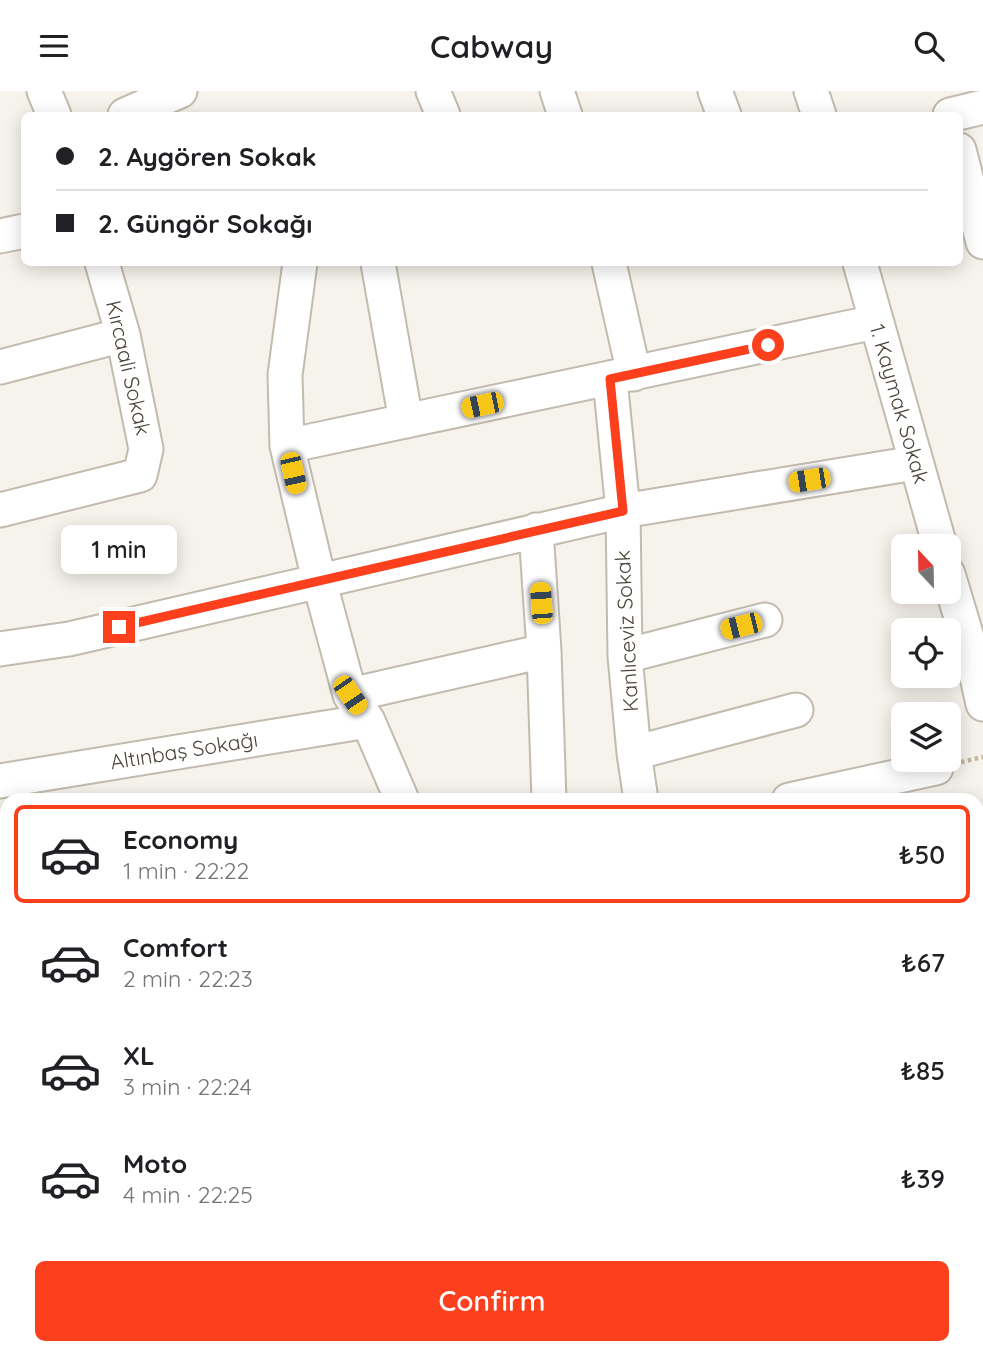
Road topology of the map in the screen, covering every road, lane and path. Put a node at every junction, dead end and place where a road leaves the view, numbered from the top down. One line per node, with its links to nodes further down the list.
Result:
1 (44, 91): 8 (street)
2 (180, 91): 9 (street)
3 (433, 91): 10 (street)
4 (557, 91): 11 (street)
5 (715, 91): 12 (street)
6 (811, 91): 13 (street)
7 (983, 107): 14 (street)
8 (53, 112)
9 (132, 112)
10 (442, 112)
11 (564, 112)
12 (723, 112)
13 (818, 112)
14 (962, 112)
15 (963, 164): 16 (street)
16 (981, 229)
17 (21, 231): 18 (street)
18 (0, 236)
19 (103, 266): 25 (street, Kırcaali Sokak)
20 (300, 266): 29 (street)
21 (380, 266): 28 (street)
22 (609, 266): 27 (street, Kanlıceviz Sokak)
23 (861, 266): 24 (street, 1. Kaymak Sokak)
24 (875, 322): 27 (street); 30 (street, 1. Kaymak Sokak)
25 (123, 335): 26 (street); 31 (street, Kırcaali Sokak)
26 (0, 367)
27 (622, 376): 28 (street); 32 (street, Kanlıceviz Sokak)
28 (406, 421): 29 (street)
29 (287, 446): 35 (street)
30 (915, 463): 32 (street); 34 (street, 1. Kaymak Sokak)
31 (0, 510)
32 (623, 511): 33 (street); 40 (street, Kanlıceviz Sokak)
33 (536, 530): 35 (street); 39 (street)
34 (936, 534)
35 (319, 580): 38 (street); 42 (street)
36 (957, 604): 41 (street)
37 (765, 620): 40 (street)
38 (0, 649)
39 (544, 651): 42 (street, Altınbaş Sokağı); 48 (street)
40 (625, 656): 44 (street, Kanlıceviz Sokak)
41 (983, 704)
42 (359, 708): 46 (street, Altınbaş Sokağı); 47 (street)
43 (796, 710): 44 (street)
44 (634, 753): 49 (street, Kanlıceviz Sokak)
45 (918, 772): 50 (street)
46 (0, 781)
47 (399, 793)
48 (548, 793)
49 (640, 793)
50 (821, 793)

